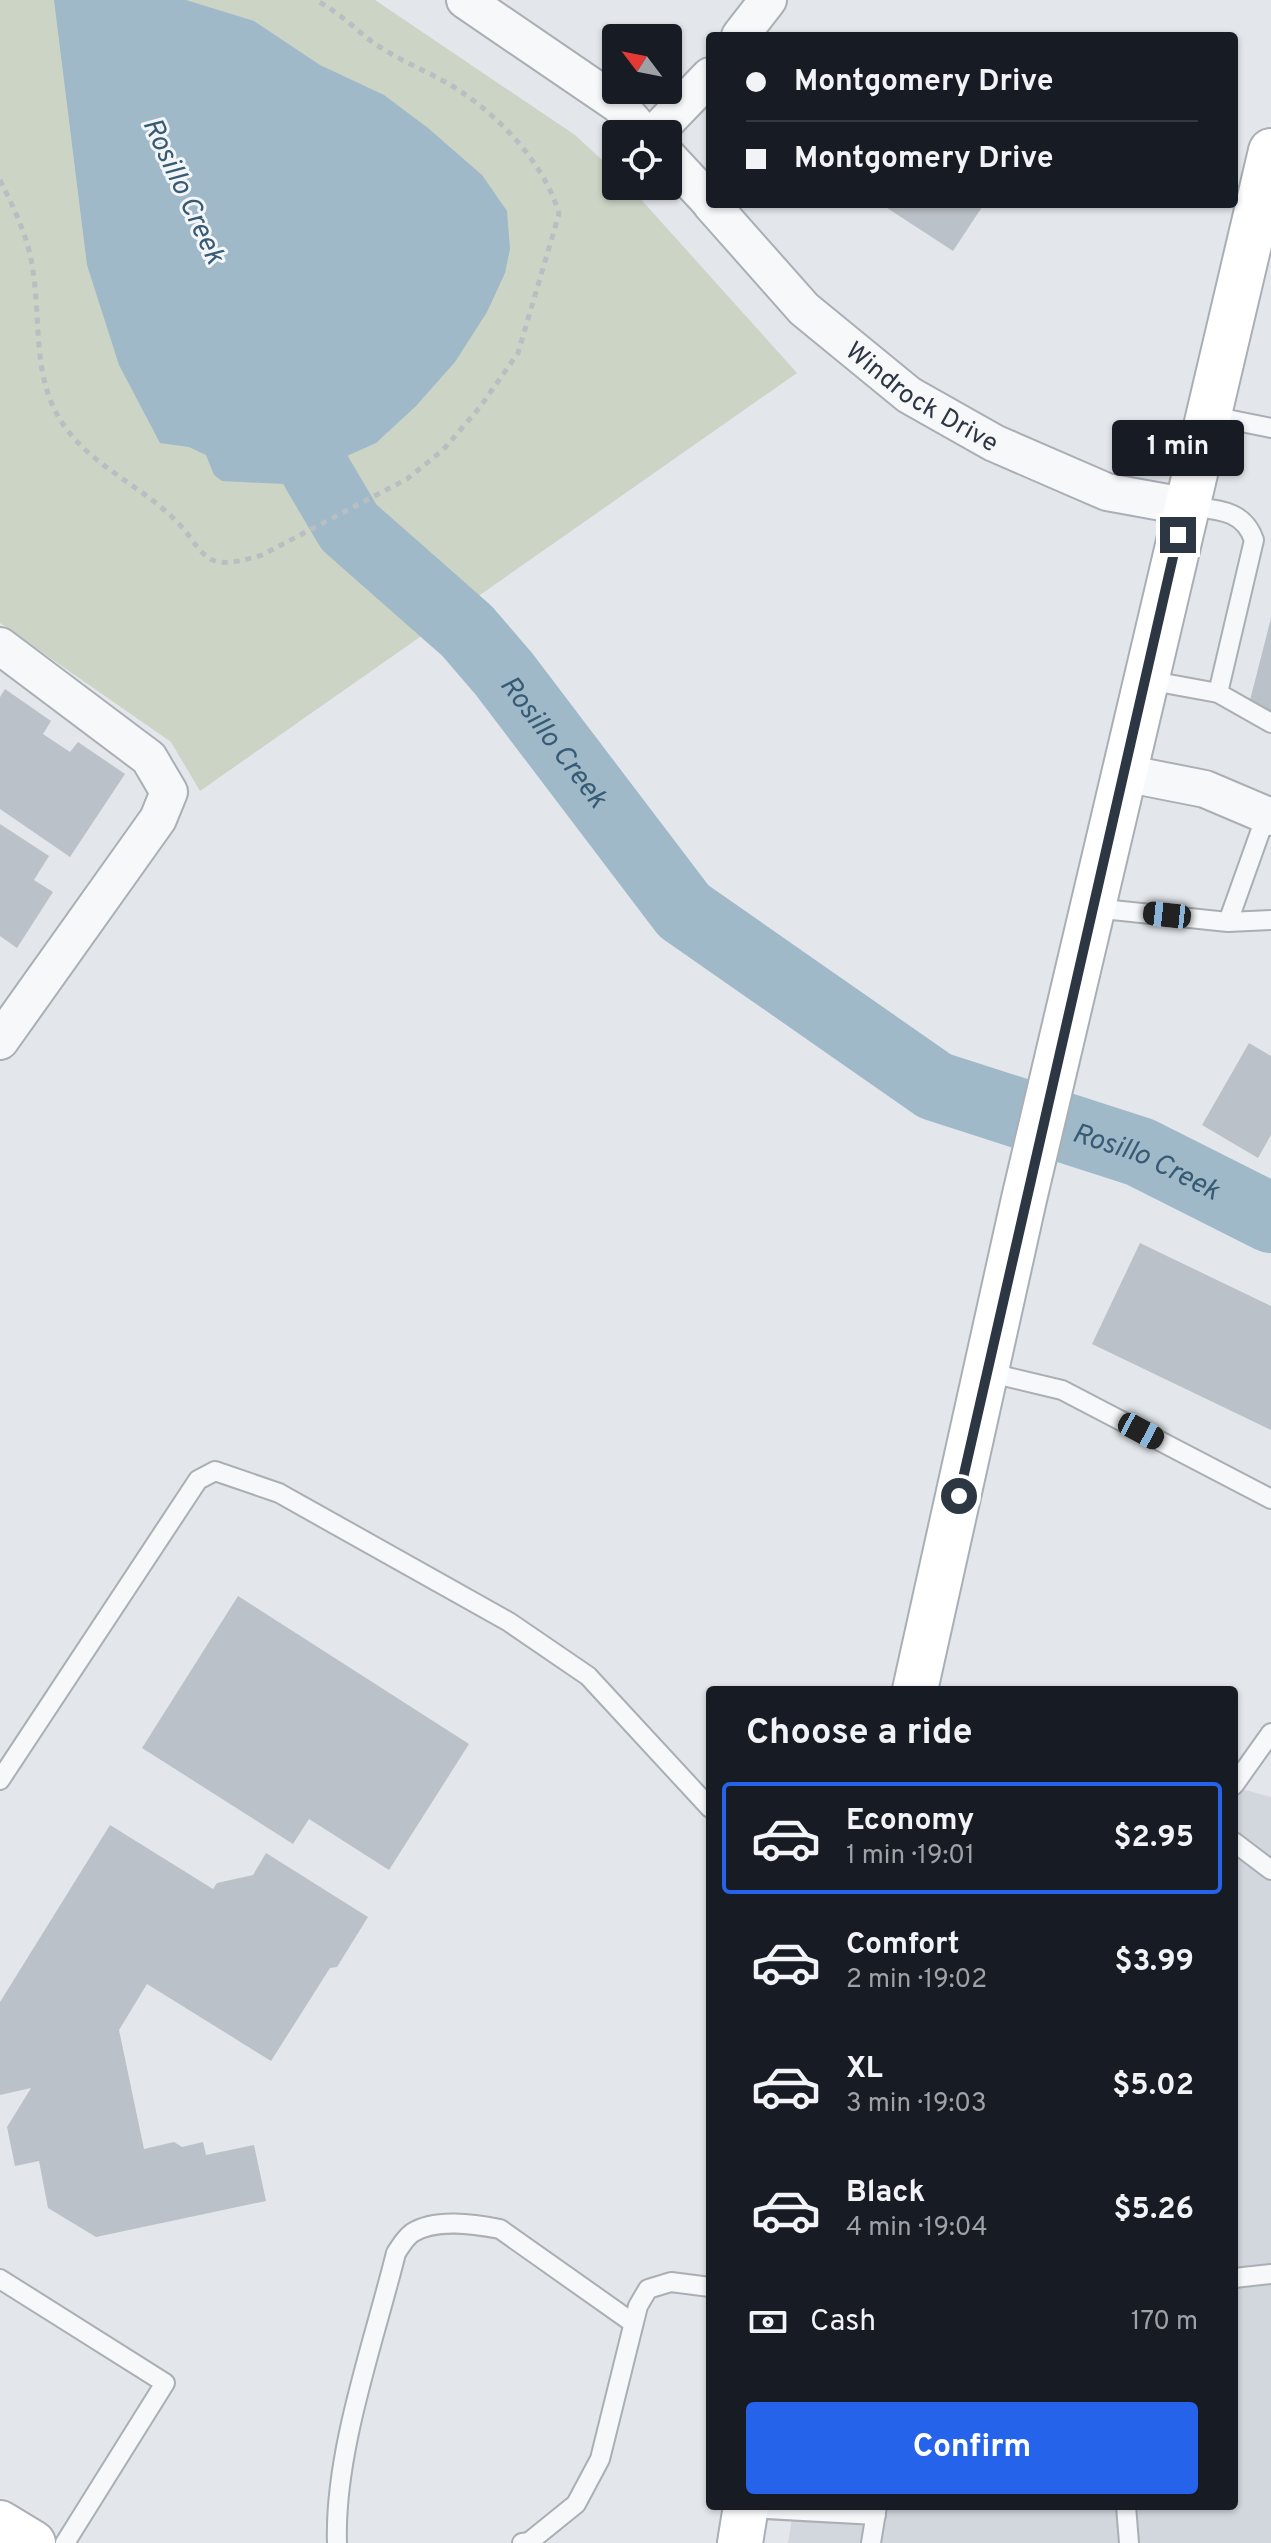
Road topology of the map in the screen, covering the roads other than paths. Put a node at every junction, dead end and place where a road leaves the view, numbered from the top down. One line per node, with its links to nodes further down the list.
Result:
1 (465, 0): 5 (street)
2 (768, 0): 3 (street)
3 (743, 32)
4 (706, 80): 6 (street)
5 (632, 120)
6 (668, 120)
7 (1271, 151): 9 (main road)
8 (682, 172): 10 (street, Windrock Drive)
9 (1266, 194): 12 (main road)
10 (706, 198)
11 (715, 208): 14 (street, Windrock Drive)
12 (1207, 415): 13 (lane); 14 (main road)
13 (1271, 428)
14 (1184, 506): 16 (main road); 17 (lane)
15 (0, 646): 24 (street)
16 (1146, 679): 17 (lane); 19 (main road)
17 (1218, 693): 18 (lane)
18 (1271, 723)
19 (1124, 773): 20 (street); 21 (main road)
20 (1269, 811): 23 (lane)
21 (1093, 908): 23 (lane); 25 (main road)
22 (1271, 920): 23 (lane)
23 (1228, 922)
24 (0, 1041)
25 (987, 1372): 26 (lane); 27 (main road)
26 (1271, 1499)
27 (916, 1686)
28 (1271, 1733): 29 (lane)
29 (1238, 1779)
30 (0, 1780): 31 (lane)
31 (706, 1804)
32 (1238, 1845): 33 (lane)
33 (1271, 1870)
34 (1271, 2274): 35 (lane)
35 (1238, 2278)
36 (0, 2279): 44 (lane)
37 (706, 2286): 38 (lane)
38 (633, 2323): 45 (lane); 46 (lane)
39 (1126, 2510): 48 (lane)
40 (876, 2511): 41 (lane); 47 (lane)
41 (744, 2519)
42 (0, 2523): 43 (main road)
43 (33, 2543)
44 (65, 2543)
45 (337, 2543)
46 (522, 2543)
47 (871, 2543)
48 (1129, 2543)

